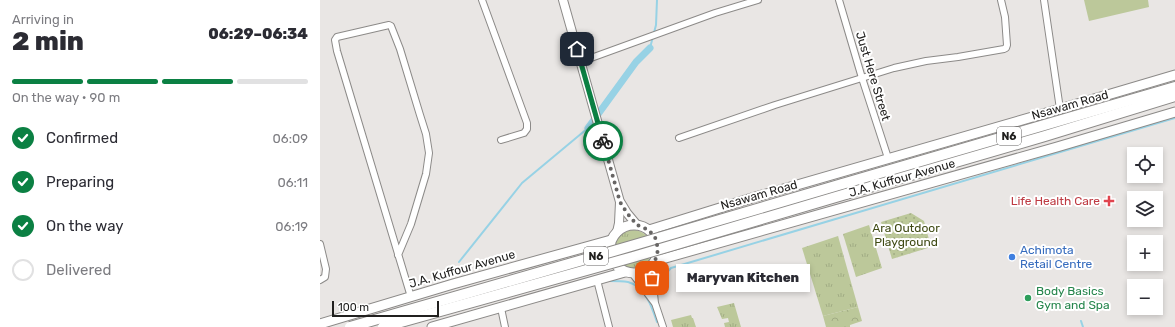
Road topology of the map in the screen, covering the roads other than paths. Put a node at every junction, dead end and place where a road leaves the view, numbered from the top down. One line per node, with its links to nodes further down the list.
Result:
1 (482, 0): 15 (street)
2 (563, 0): 7 (street)
3 (758, 0): 7 (street)
4 (839, 0): 9 (street, Just Here Street)
5 (1001, 0): 9 (street)
6 (1044, 0): 12 (street)
7 (580, 62): 17 (street)
8 (1175, 75): 12 (main road)
9 (862, 78): 14 (street); 16 (street, Just Here Street)
10 (1175, 87): 32 (highway, Nsawam Road / N6, bridge)
11 (1175, 96): 33 (highway, Nsawam Road / N6, bridge)
12 (1060, 109): 16 (main road)
13 (1175, 112): 24 (main road, J.A. Kuffour Avenue)
14 (679, 138)
15 (501, 140)
16 (888, 158): 19 (main road)
17 (620, 202): 18 (street); 20 (street)
18 (637, 225): 19 (main road); 20 (main road)
19 (649, 230): 24 (main road)
20 (617, 232): 21 (main road)
21 (611, 240): 25 (main road); 28 (main road, J.A. Kuffour Avenue)
22 (320, 244): 26 (street)
23 (398, 255): 23 (street); 28 (street)
24 (653, 264): 25 (main road); 29 (street)
25 (629, 273): 27 (main road); 29 (street)
26 (320, 280)
27 (597, 280): 30 (main road); 36 (street)
28 (411, 297): 31 (main road, J.A. Kuffour Avenue)
29 (655, 303): 37 (street)
30 (501, 308): 34 (main road); 35 (street)
31 (320, 324)
32 (350, 327)
33 (383, 327)
34 (432, 327)
35 (505, 327)
36 (609, 327)
37 (663, 327)

